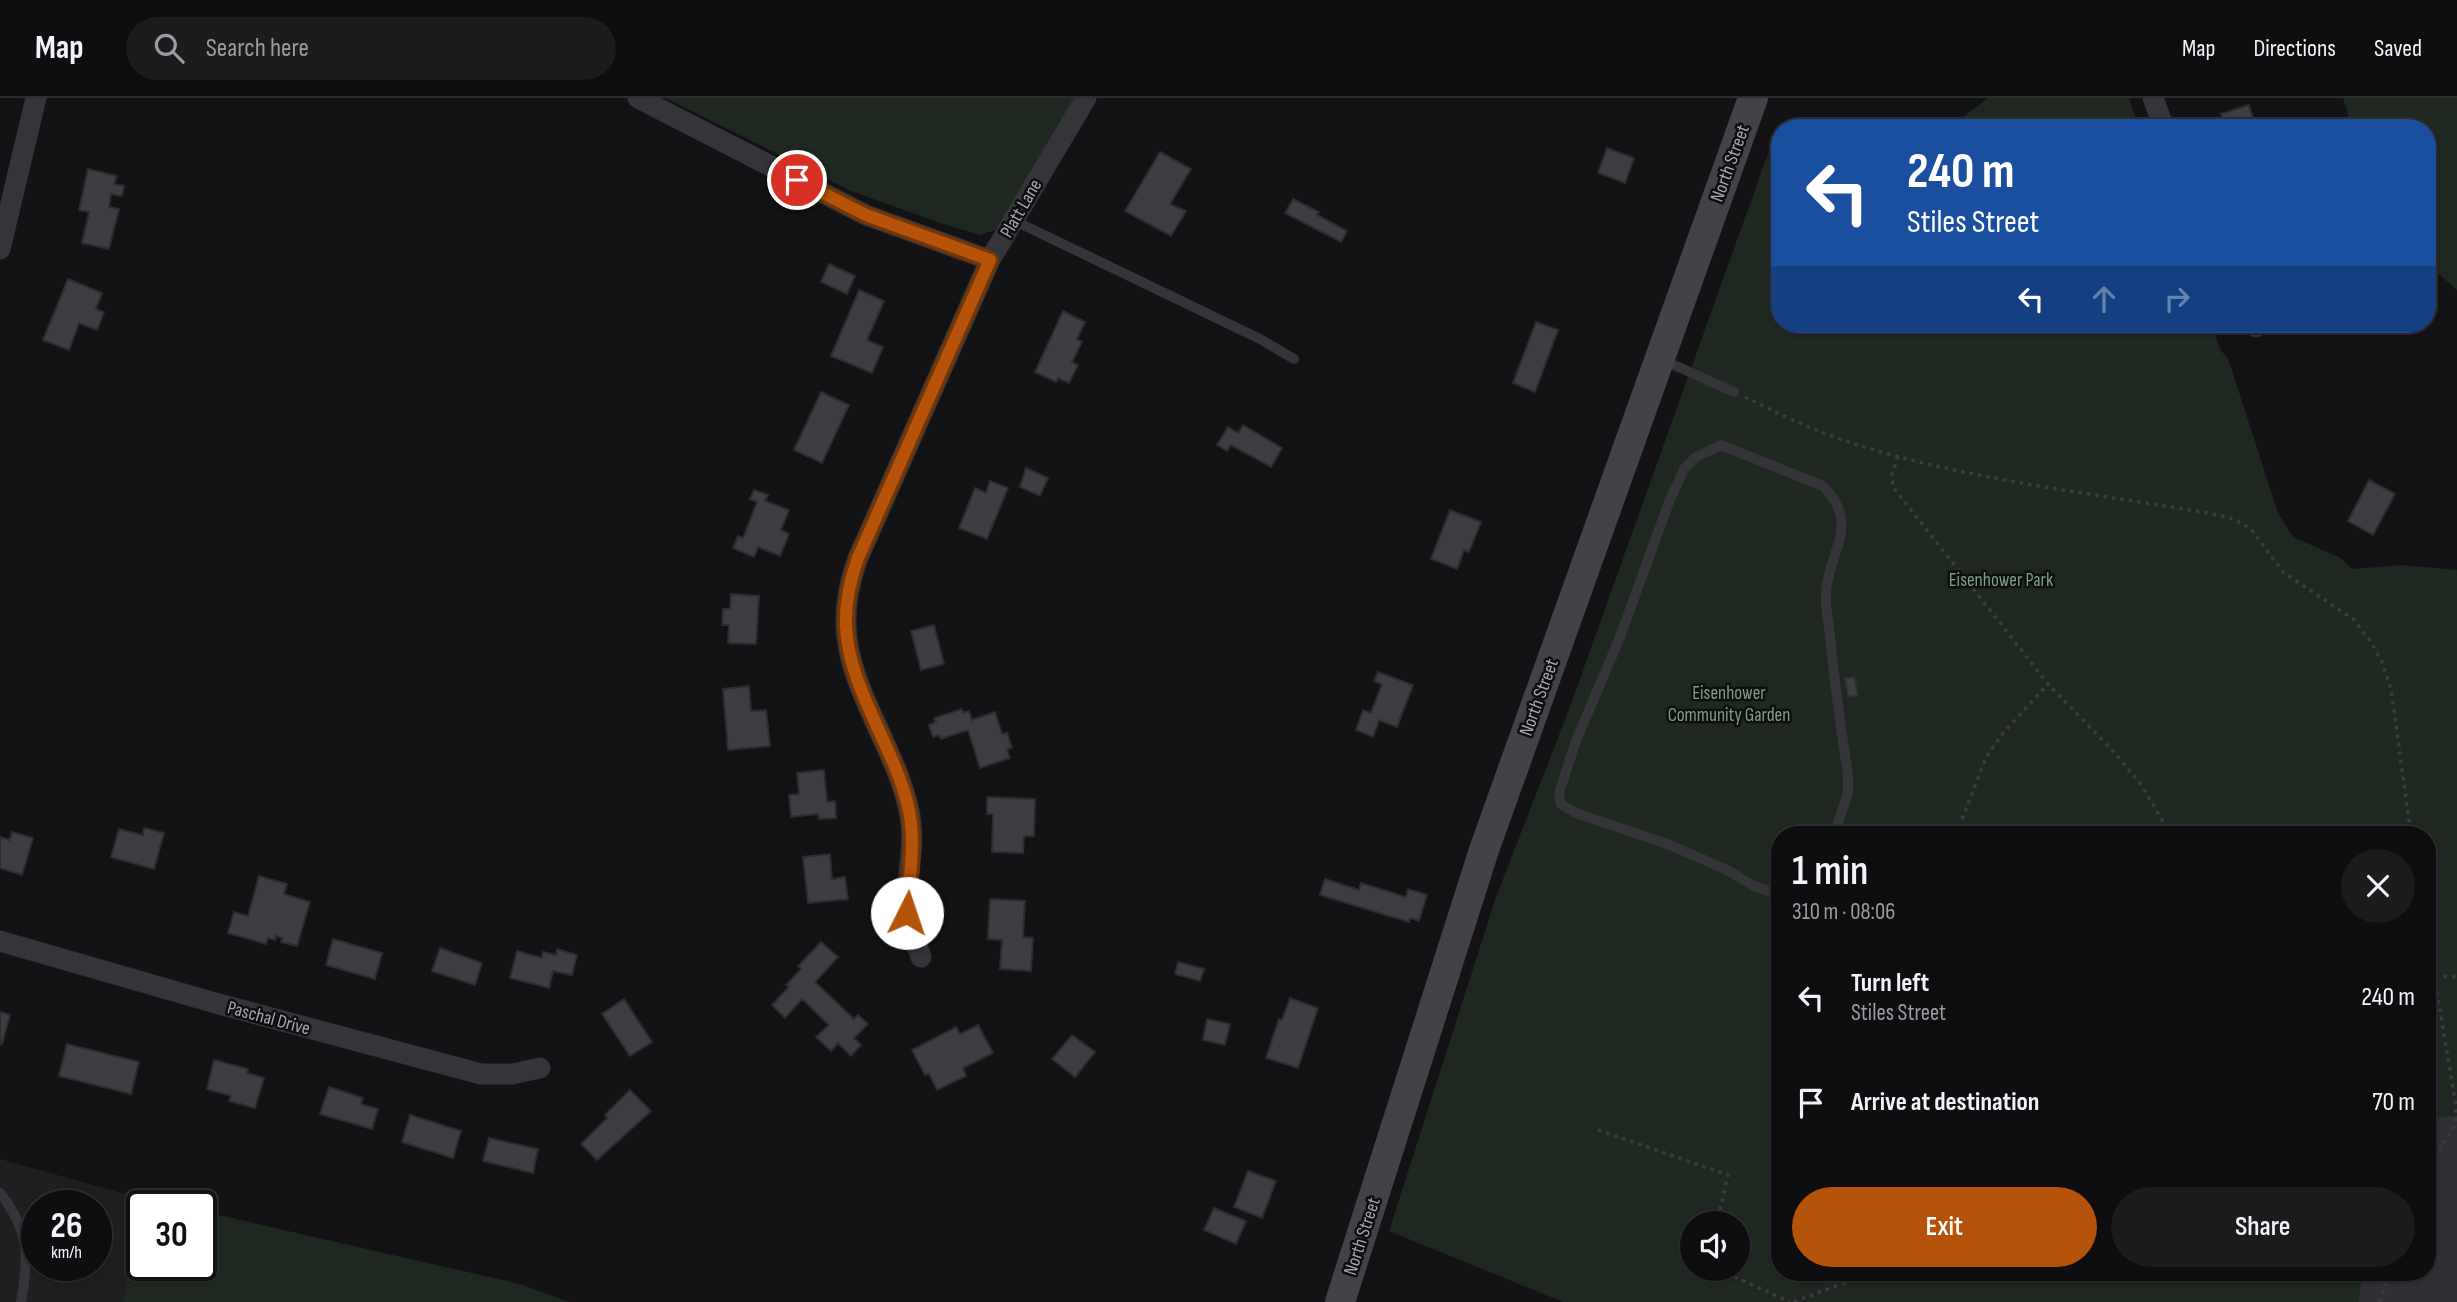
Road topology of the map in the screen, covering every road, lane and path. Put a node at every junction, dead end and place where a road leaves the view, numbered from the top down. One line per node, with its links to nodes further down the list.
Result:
1 (36, 98): 8 (street)
2 (638, 98): 9 (street)
3 (1086, 98): 7 (street, Platt Lane)
4 (1752, 98): 10 (main road, North Street)
5 (2153, 98): 6 (street)
6 (2161, 119)
7 (1013, 220): 9 (street, Platt Lane); 11 (lane)
8 (0, 249)
9 (990, 260): 21 (street, Platt Lane)
10 (1660, 358): 12 (lane); 35 (main road, North Street)
11 (1294, 359)
12 (1734, 392): 13 (path)
13 (1898, 456): 14 (path); 18 (path)
14 (2048, 684): 16 (path); 17 (path)
15 (1837, 826): 19 (lane)
16 (1959, 826)
17 (2165, 826)
18 (2410, 826)
19 (1771, 892)
20 (0, 941): 25 (street, Paschal Drive)
21 (921, 957)
22 (2436, 976): 23 (path)
23 (2457, 977)
24 (2436, 982): 26 (path)
25 (540, 1068)
26 (2457, 1106): 28 (path)
27 (1598, 1130): 30 (path)
28 (2436, 1156)
29 (0, 1193): 34 (lane)
30 (1720, 1211)
31 (1744, 1281): 36 (path)
32 (1845, 1281): 36 (path)
33 (2386, 1281): 37 (path)
34 (21, 1302)
35 (1340, 1302)
36 (1792, 1302)
37 (2380, 1302)

